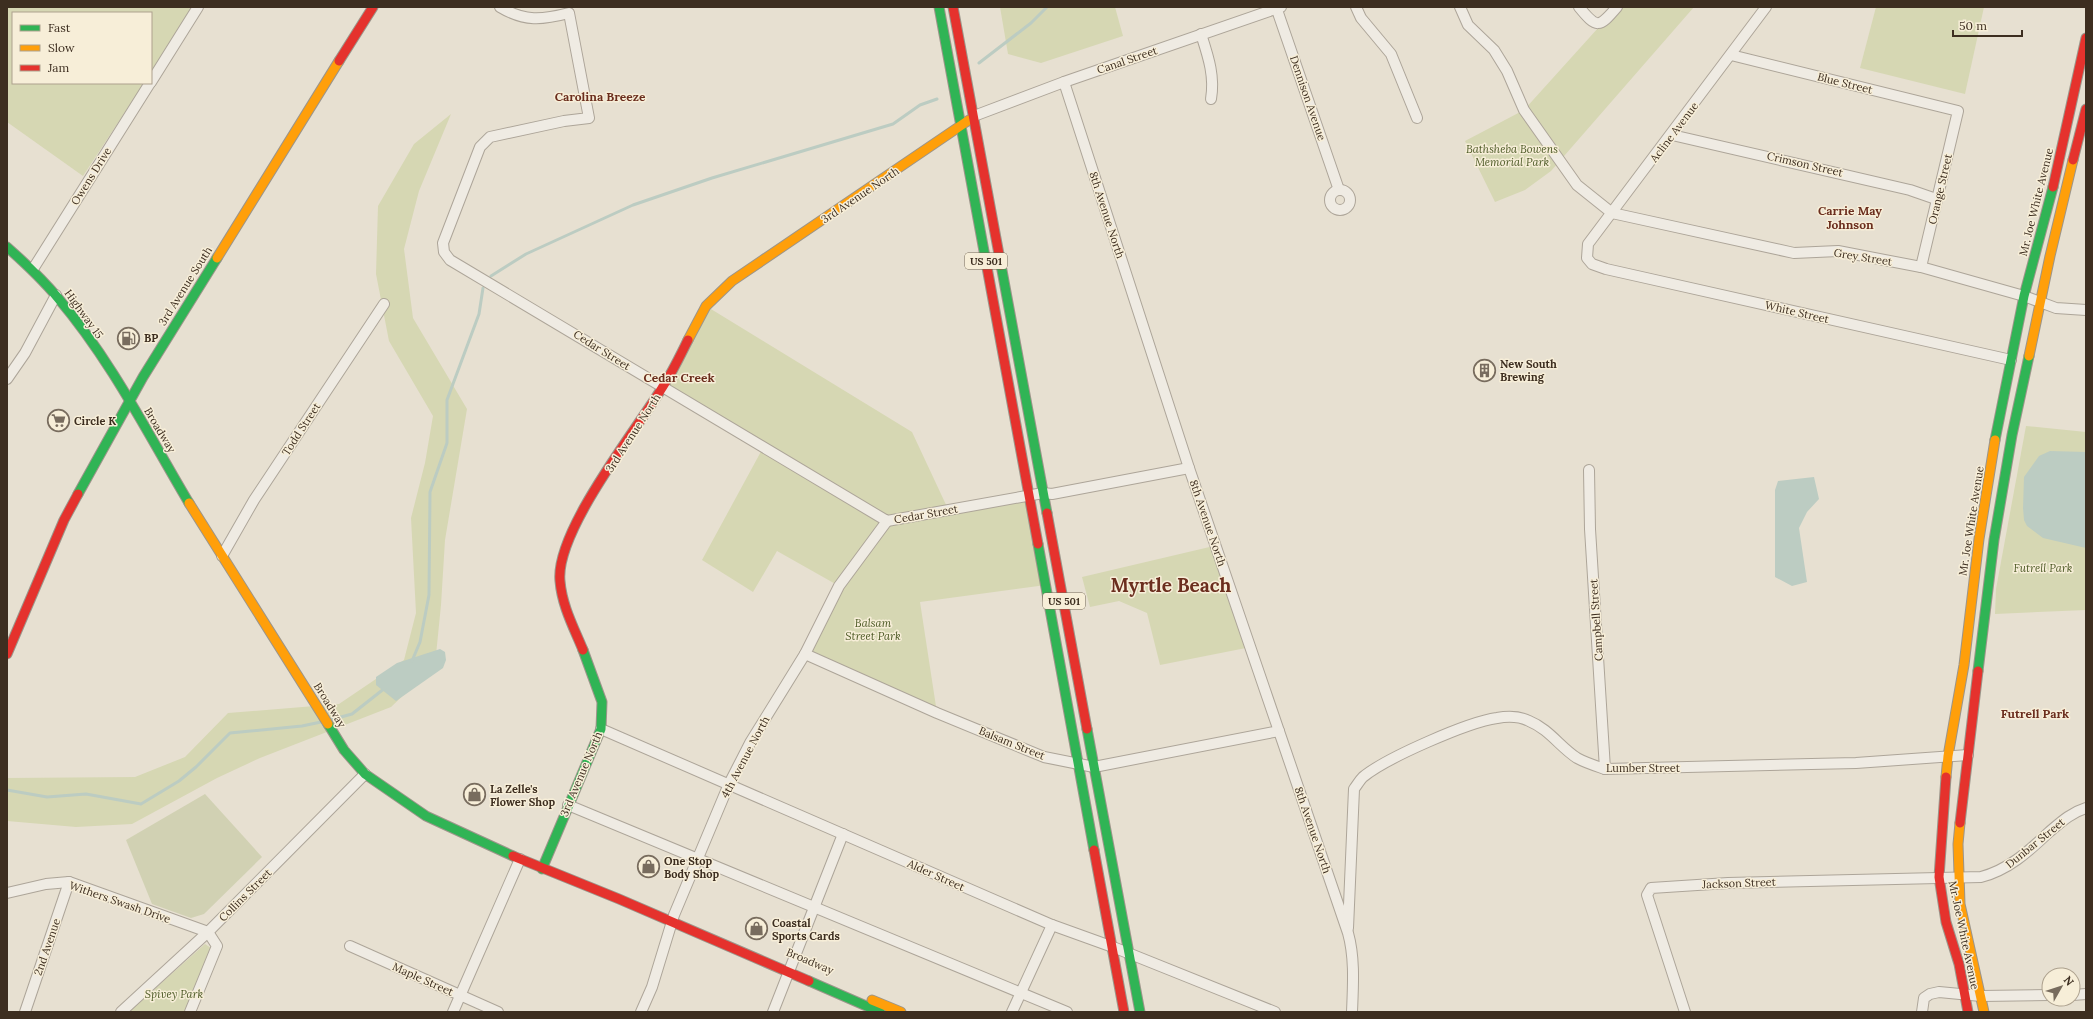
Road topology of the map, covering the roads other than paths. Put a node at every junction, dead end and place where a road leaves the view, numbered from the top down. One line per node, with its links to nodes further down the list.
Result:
1 (198, 7): 15 (street, Owens Drive)
2 (373, 7): 40 (main road, 3rd Avenue South)
3 (500, 7): 39 (street, Cedar Street)
4 (939, 7): 23 (main road, US 501)
5 (953, 7): 21 (main road, US 501)
6 (1278, 7): 12 (street, Canal Street); 25 (street, Dennison Avenue)
7 (1356, 7): 22 (street)
8 (1460, 7): 27 (street)
9 (1579, 7): 10 (street)
10 (1617, 7)
11 (1766, 7): 14 (street, Acline Avenue)
12 (1201, 34): 16 (street, Canal Street); 18 (street)
13 (2086, 38): 33 (main road, Mr. Joe White Avenue)
14 (1731, 55): 20 (street, Blue Street); 24 (street, Acline Avenue)
15 (152, 80)
16 (1064, 82): 21 (street, Canal Street); 41 (street, 8th Avenue North)
17 (150, 84): 31 (street, Owens Drive)
18 (1211, 99)
19 (2086, 109): 34 (main road, Mr. Joe White Avenue)
20 (1958, 111): 26 (street, Orange Street)
21 (974, 116): 23 (main road, 3rd Avenue North); 43 (main road, US 501)
22 (1417, 118)
23 (961, 125): 39 (main road, 3rd Avenue North); 44 (main road, US 501)
24 (1672, 135): 26 (street, Crimson Street); 27 (street, Acline Avenue)
25 (1339, 190)
26 (1936, 199): 30 (street, Orange Street)
27 (1612, 213): 29 (street, Acline Avenue); 30 (street, Grey Street)
28 (7, 247): 31 (main road, Highway 15)
29 (1587, 258): 37 (street, White Street)
30 (1922, 267): 33 (street, Grey Street)
31 (33, 269): 32 (main road, Highway 15)
32 (56, 295): 38 (street); 40 (main road, Highway 15)
33 (2024, 296): 34 (street, Grey Street); 37 (main road, Mr. Joe White Avenue)
34 (2040, 303): 36 (street, Grey Street); 51 (main road, Mr. Joe White Avenue)
35 (384, 304): 46 (street, Todd Street)
36 (2086, 310)
37 (2011, 360): 52 (main road, Mr. Joe White Avenue)
38 (7, 379)
39 (663, 387): 45 (street, Cedar Street); 49 (main road, 3rd Avenue North)
40 (130, 404): 46 (main road, Broadway); 47 (main road, 3rd Avenue South)
41 (1189, 468): 43 (street, Cedar Street); 50 (street, 8th Avenue North)
42 (1590, 470): 55 (street, Campbell Street)
43 (1043, 493): 44 (street, Cedar Street); 54 (main road, US 501)
44 (1028, 495): 45 (street, Cedar Street); 53 (main road, US 501)
45 (887, 521): 48 (street, 4th Avenue North)
46 (222, 556): 56 (main road, Broadway)
47 (8, 647)
48 (804, 654): 53 (street, Balsam Street); 57 (street, 4th Avenue North)
49 (600, 729): 57 (street, Alder Street); 58 (main road, 3rd Avenue North)
50 (1279, 731): 54 (street, Balsam Street); 72 (street, 8th Avenue North)
51 (1968, 755): 52 (street, Lumber Street); 65 (main road, Mr. Joe White Avenue)
52 (1948, 756): 55 (street, Lumber Street); 64 (main road, Mr. Joe White Avenue)
53 (1079, 764): 54 (street, Balsam Street); 74 (main road, US 501)
54 (1094, 767): 75 (main road, US 501)
55 (1605, 769): 72 (street, Lumber Street)
56 (365, 774): 62 (main road, Broadway); 71 (street, Collins Street)
57 (729, 784): 60 (street, Alder Street); 61 (street, 4th Avenue North)
58 (568, 805): 61 (street); 63 (main road, 3rd Avenue North)
59 (2086, 808): 65 (street, Dunbar Street)
60 (844, 834): 68 (street); 70 (street, Alder Street)
61 (698, 858): 68 (street); 69 (street, 4th Avenue North)
62 (520, 859): 63 (main road, Broadway); 79 (street)
63 (542, 869): 69 (main road, Broadway)
64 (1939, 877): 65 (street, Jackson Street); 78 (main road, Mr. Joe White Avenue); 97 (street, Jackson Street)
65 (1959, 878): 81 (main road, Mr. Joe White Avenue)
66 (68, 882): 67 (street, Withers Swash Drive); 71 (street, Withers Swash Drive); 82 (street, 2nd Avenue)
67 (7, 893)
68 (815, 908): 76 (street); 77 (street)
69 (673, 919): 76 (main road, Broadway); 87 (street, 4th Avenue North)
70 (1052, 925): 74 (street, Alder Street); 77 (street)
71 (208, 932): 83 (street, Collins Street); 84 (street)
72 (1348, 933): 96 (street, 8th Avenue North)
73 (350, 946): 79 (street, Maple Street)
74 (1113, 947): 75 (street, Alder Street); 93 (main road, US 501)
75 (1128, 954): 94 (main road, US 501); 95 (street, Alder Street)
76 (790, 970): 88 (street); 89 (main road, Broadway); 90 (main road, Broadway)
77 (1021, 993): 91 (street); 92 (street)
78 (1963, 994): 81 (street); 98 (street); 99 (main road, Mr. Joe White Avenue)
79 (459, 995): 85 (street); 86 (street, Maple Street)
80 (2041, 995): 81 (street)
81 (1981, 996): 100 (main road, Mr. Joe White Avenue)
82 (25, 1012)
83 (121, 1012)
84 (190, 1012)
85 (453, 1012)
86 (498, 1012)
87 (641, 1012)
88 (773, 1012)
89 (880, 1012)
90 (901, 1012)
91 (1012, 1012)
92 (1068, 1012)
93 (1124, 1012)
94 (1140, 1012)
95 (1275, 1012)
96 (1352, 1012)
97 (1684, 1012)
98 (1922, 1012)
99 (1968, 1012)
100 (1984, 1012)

